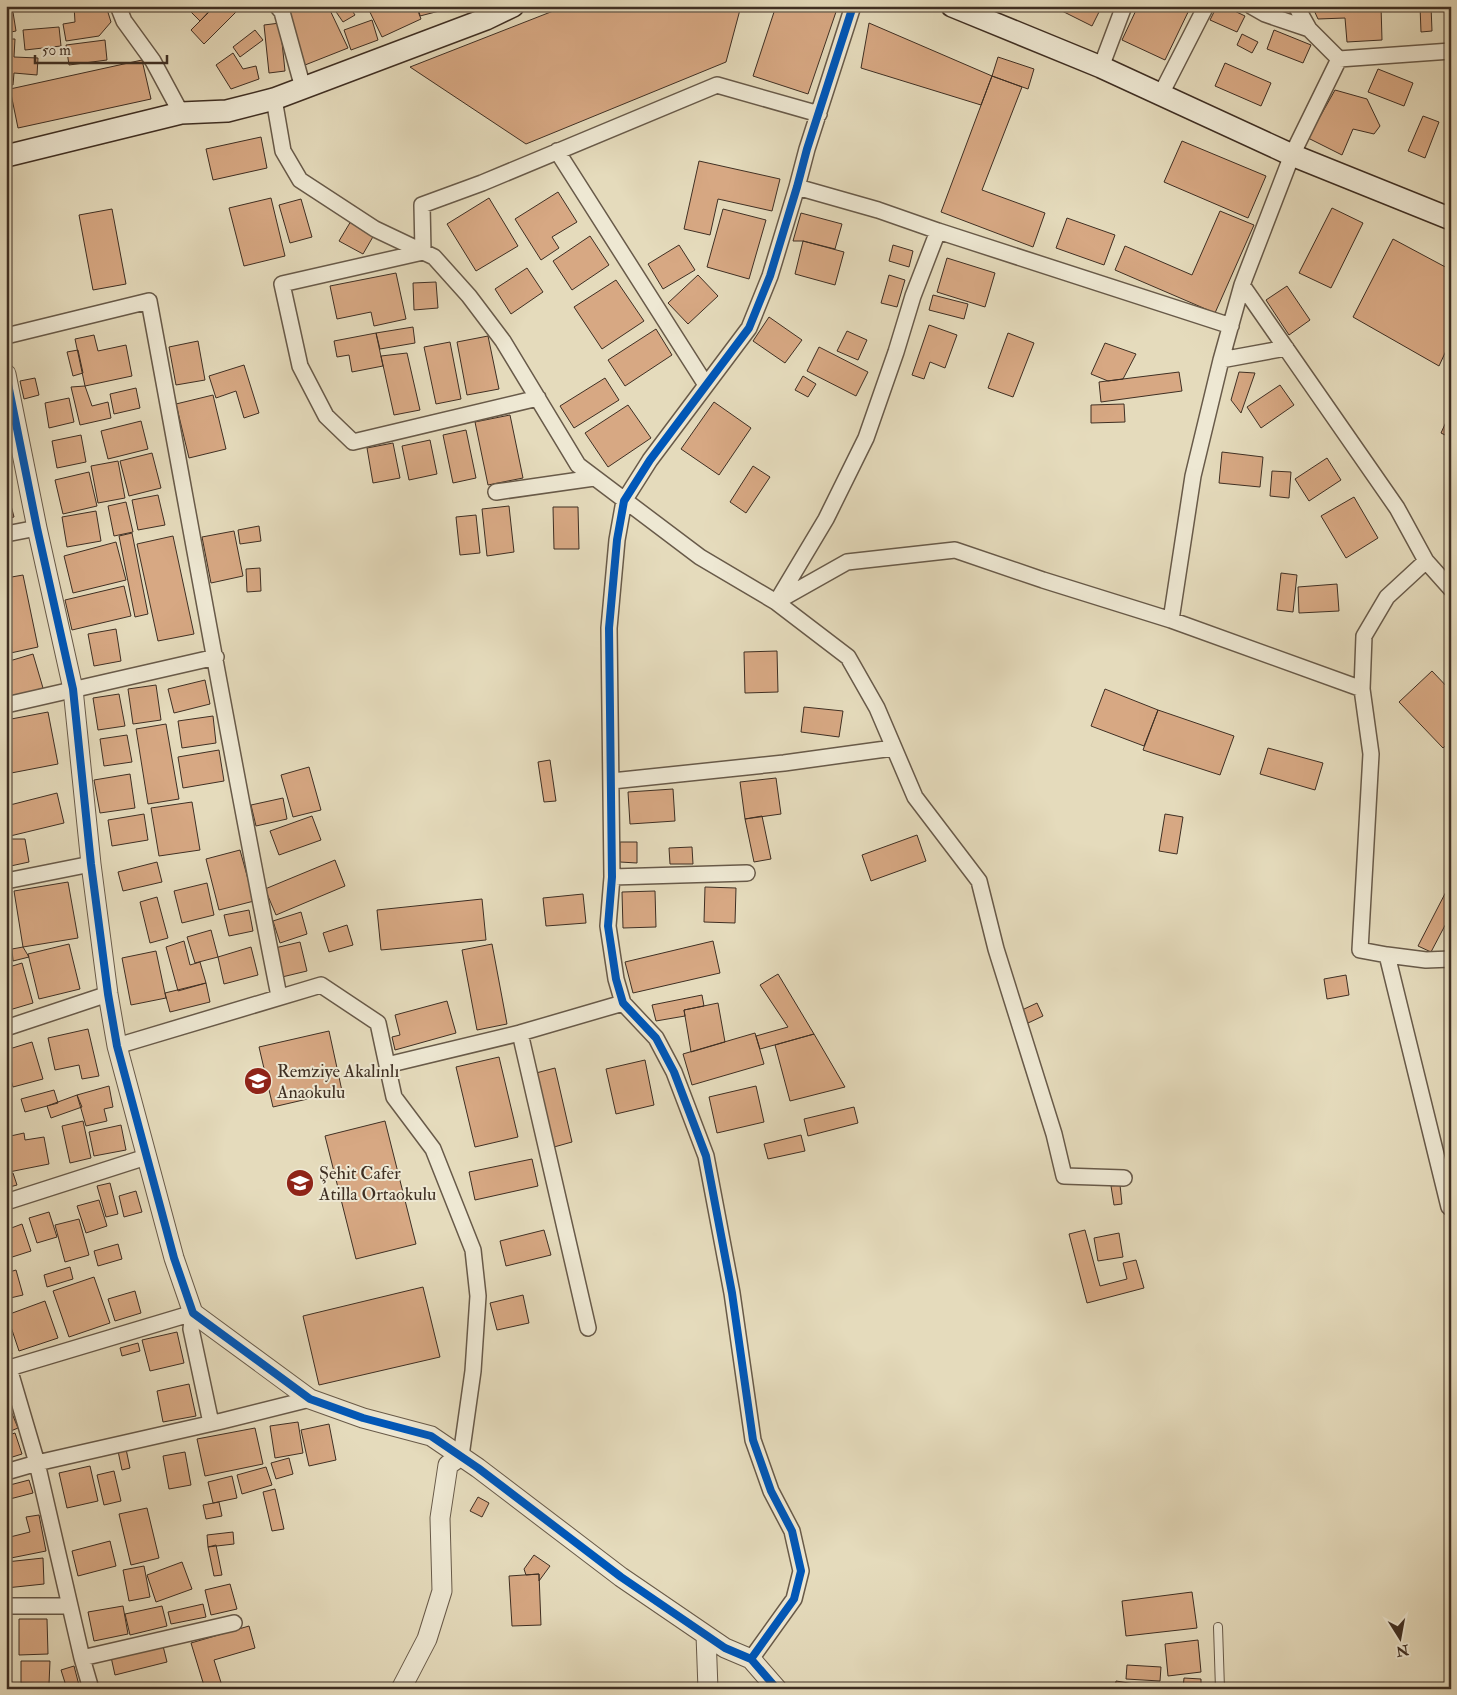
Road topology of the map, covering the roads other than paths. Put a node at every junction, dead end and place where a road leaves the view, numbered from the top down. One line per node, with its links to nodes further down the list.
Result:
1 (118, 6): 17 (street)
2 (278, 6): 14 (street)
3 (513, 6): 14 (main road)
4 (853, 6): 18 (street)
5 (952, 6): 13 (main road)
6 (1124, 6): 13 (street)
7 (1206, 6): 15 (street)
8 (1251, 6): 10 (street)
9 (1296, 6): 10 (street)
10 (1309, 28): 12 (street)
11 (1451, 51): 12 (street)
12 (1339, 59): 20 (street)
13 (1101, 67): 15 (main road)
14 (303, 88): 16 (main road)
15 (1161, 94): 20 (main road)
16 (274, 99): 17 (main road); 25 (street)
17 (182, 113): 21 (main road)
18 (819, 114): 19 (street); 22 (street)
19 (557, 151): 25 (street); 32 (street)
20 (1292, 155): 23 (main road); 26 (street)
21 (6, 156)
22 (798, 187): 24 (street); 32 (street)
23 (1451, 219)
24 (938, 231): 27 (street); 41 (street)
25 (423, 252): 33 (street); 33 (street)
26 (1242, 285): 27 (street); 29 (street)
27 (1231, 326): 30 (street)
28 (6, 336): 43 (street)
29 (1286, 348): 30 (street); 39 (street)
30 (1221, 360): 42 (street)
31 (6, 374): 37 (street)
32 (706, 386): 36 (street)
33 (538, 398): 34 (street)
34 (594, 478): 35 (street); 36 (street)
35 (496, 492)
36 (624, 501): 41 (street); 48 (street)
37 (37, 528): 38 (street); 44 (street)
38 (6, 534)
39 (1426, 561): 40 (street); 45 (street)
40 (1451, 589)
41 (776, 602): 42 (street); 47 (street)
42 (1170, 620): 45 (street)
43 (216, 657): 44 (street); 56 (street)
44 (73, 689): 46 (street); 49 (street)
45 (1362, 689): 53 (street)
46 (6, 705)
47 (893, 748): 48 (street); 63 (street)
48 (612, 781): 51 (street)
49 (92, 864): 52 (street); 55 (street)
50 (747, 873): 51 (street)
51 (612, 878): 57 (street)
52 (6, 881)
53 (1387, 955): 54 (street); 65 (street)
54 (1451, 960)
55 (108, 994): 58 (street); 60 (street)
56 (279, 996): 60 (street); 61 (street)
57 (623, 1003): 59 (street); 80 (street)
58 (6, 1028)
59 (520, 1033): 61 (street); 67 (street)
60 (116, 1046): 62 (street)
61 (387, 1065): 71 (street)
62 (146, 1157): 64 (street); 66 (street)
63 (1124, 1178)
64 (6, 1202)
65 (1449, 1206)
66 (193, 1313): 68 (street); 69 (street); 70 (street)
67 (588, 1328)
68 (8, 1369): 72 (street)
69 (310, 1399): 70 (street); 71 (street)
70 (211, 1423): 72 (street)
71 (461, 1456): 78 (street); 82 (street)
72 (37, 1463): 73 (street); 75 (street)
73 (6, 1472)
74 (6, 1606): 75 (street)
75 (70, 1606): 79 (street)
76 (234, 1623): 79 (street)
77 (1218, 1627): 85 (lane)
78 (706, 1635): 80 (street); 83 (street)
79 (82, 1658): 81 (street)
80 (751, 1659): 84 (street)
81 (92, 1689)
82 (401, 1689)
83 (708, 1689)
84 (776, 1689)
85 (1220, 1689)

